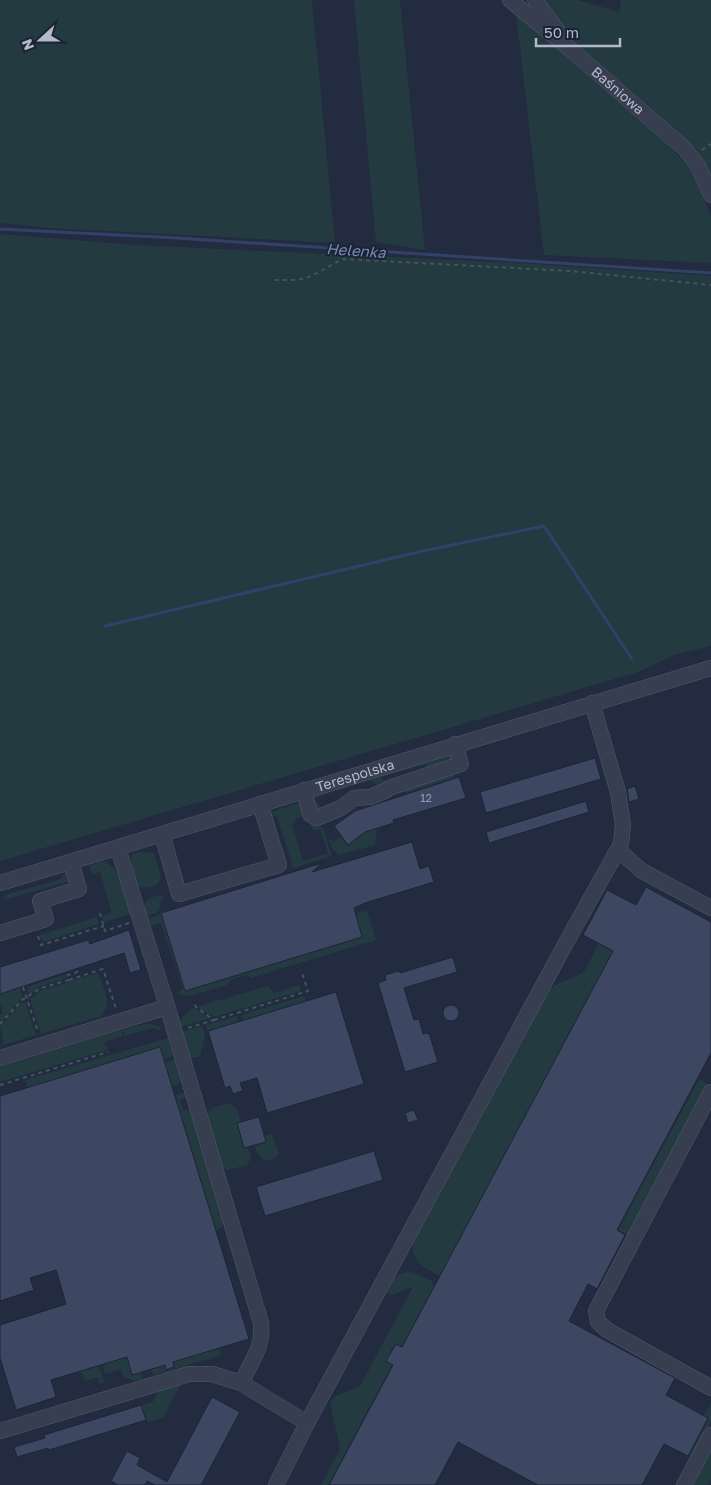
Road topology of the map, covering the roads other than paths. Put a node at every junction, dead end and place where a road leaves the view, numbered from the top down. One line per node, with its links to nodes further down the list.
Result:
1 (510, 0): 3 (street, Baśniowa)
2 (535, 0): 3 (street)
3 (570, 49): 4 (street, Baśniowa)
4 (711, 195)
5 (711, 668): 6 (street, Terespolska)
6 (592, 703): 7 (street, Terespolska); 12 (street)
7 (455, 744): 8 (street, Terespolska); 8 (street)
8 (304, 790): 9 (street, Terespolska)
9 (260, 804): 10 (street, Terespolska); 10 (street)
10 (162, 834): 11 (street, Terespolska)
11 (118, 848): 13 (street, Terespolska); 17 (street)
12 (618, 850): 15 (street); 22 (street)
13 (71, 862): 14 (street, Terespolska); 16 (street)
14 (0, 883)
15 (711, 908)
16 (0, 933)
17 (167, 1007): 18 (street); 20 (street)
18 (0, 1058)
19 (711, 1092): 21 (street)
20 (241, 1383): 22 (street); 23 (street)
21 (711, 1388)
22 (307, 1422): 25 (street)
23 (0, 1431)
24 (711, 1435): 26 (street)
25 (276, 1485)
26 (684, 1485)

